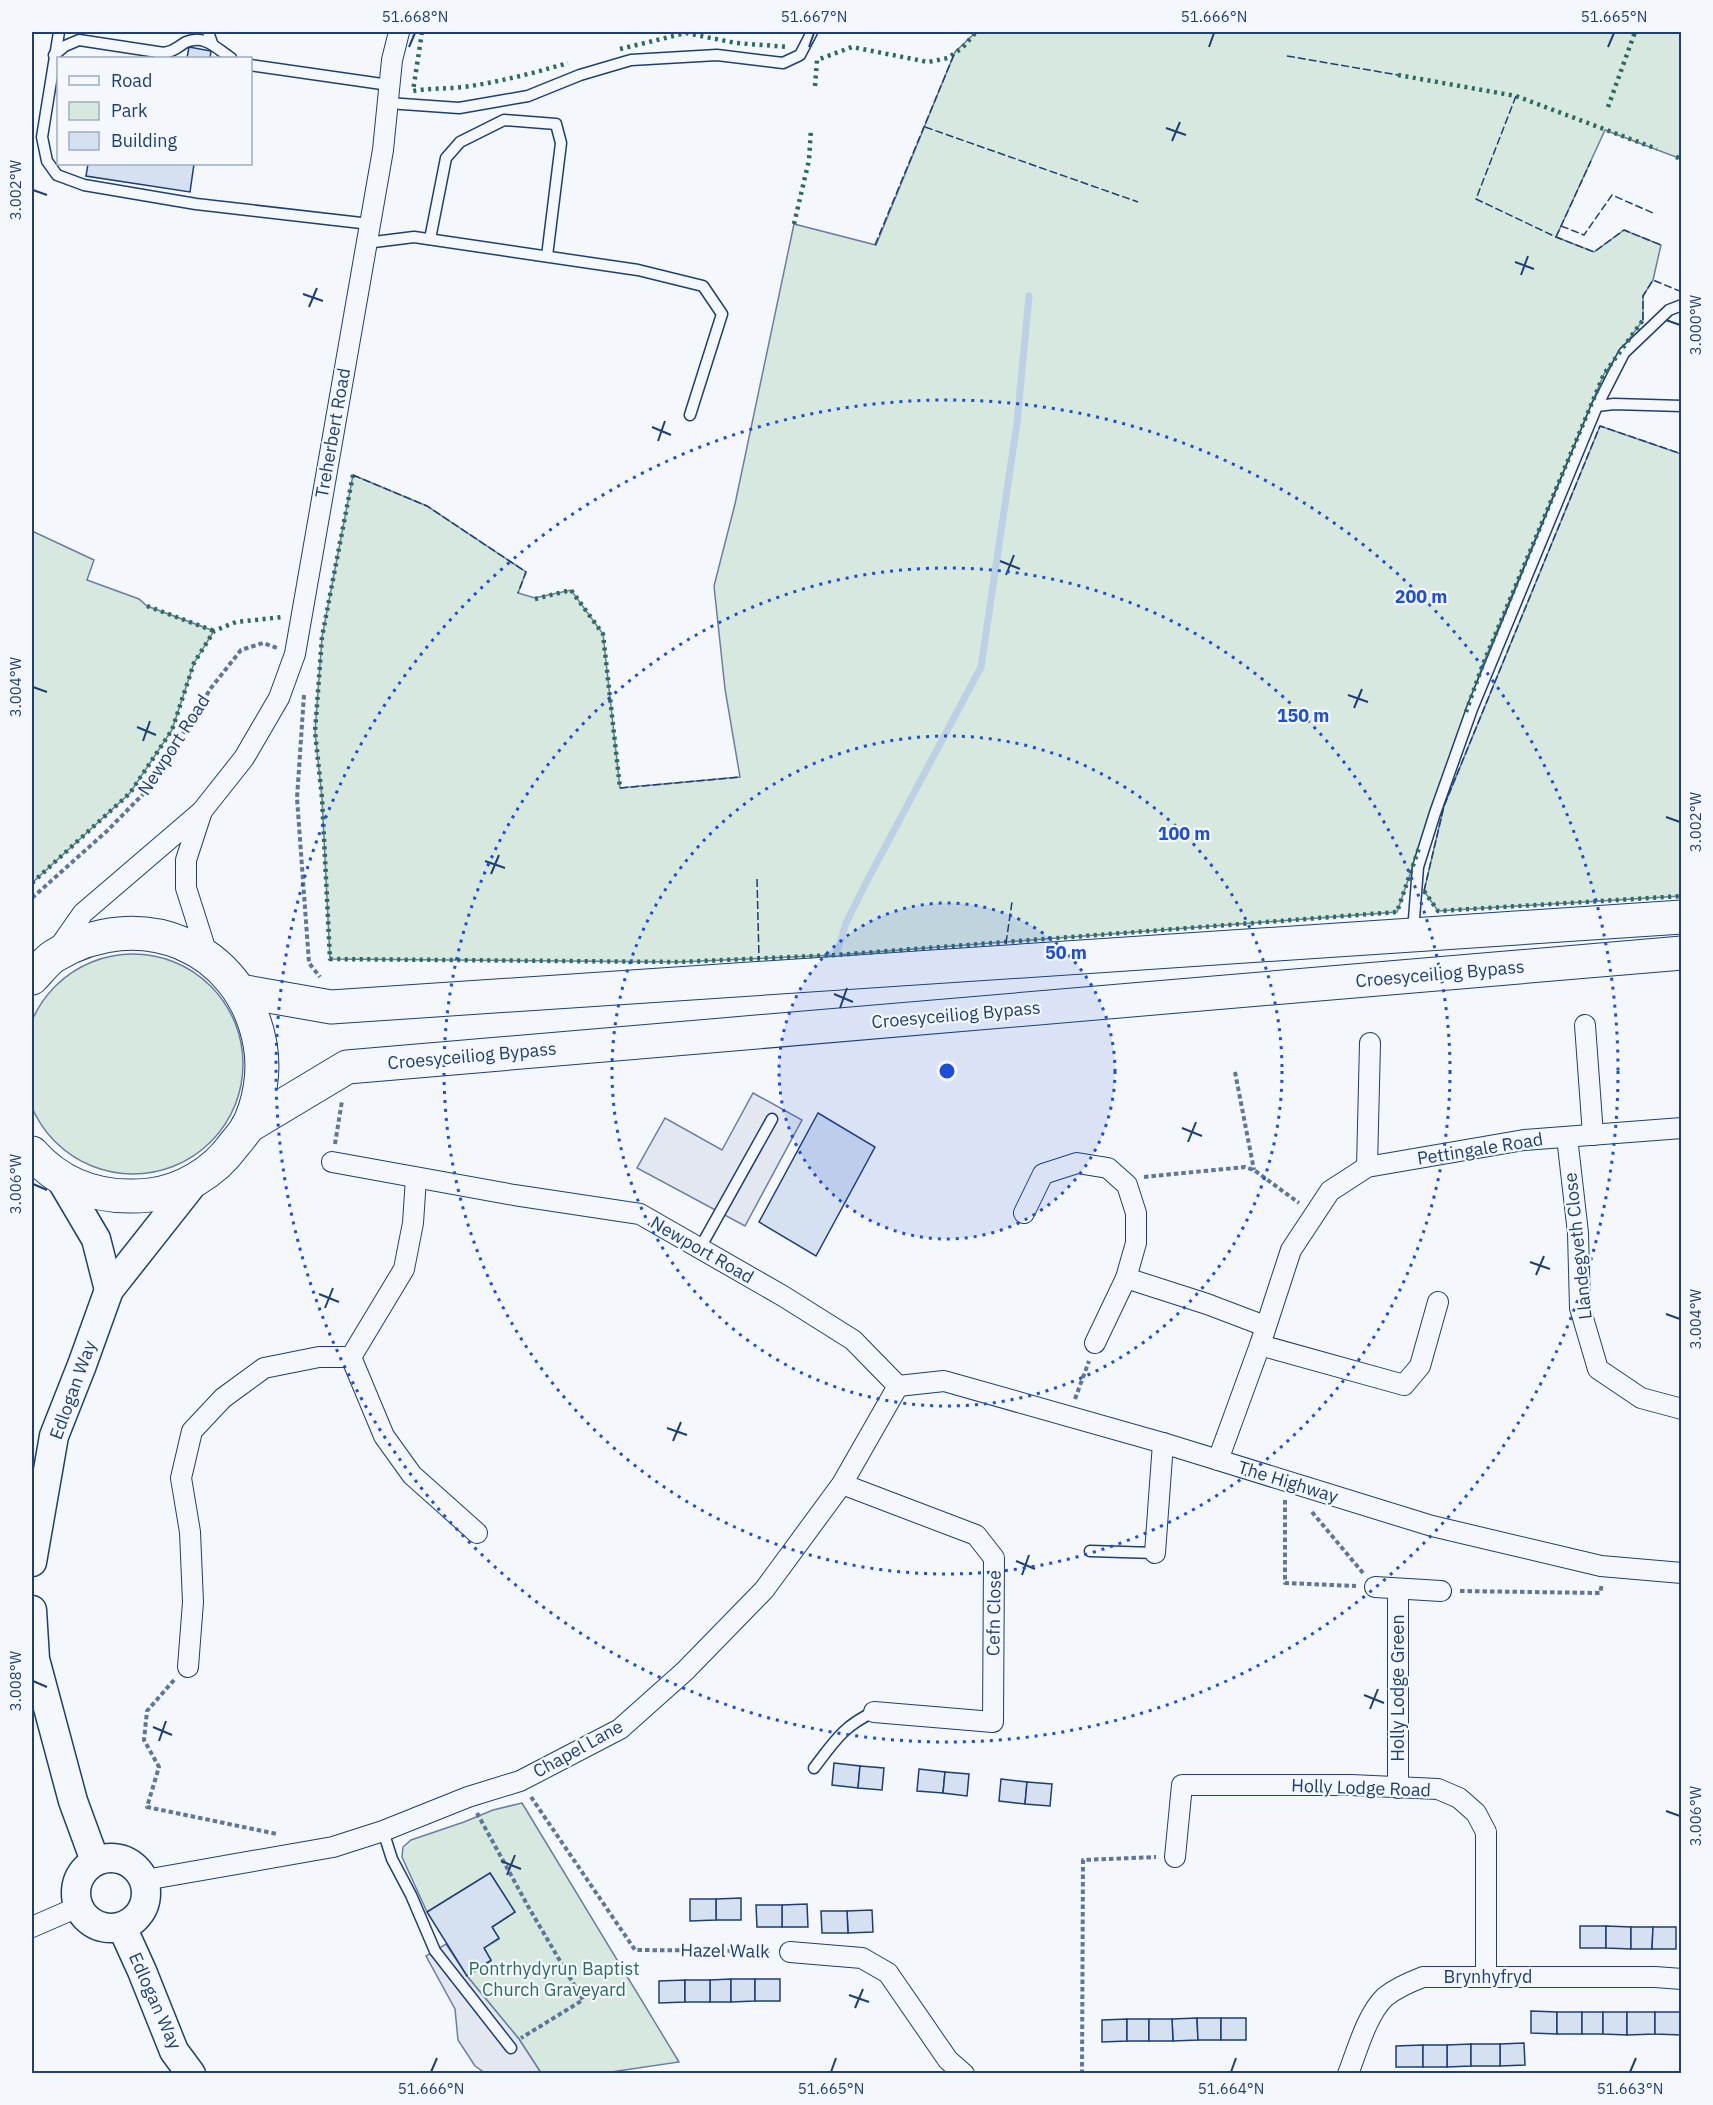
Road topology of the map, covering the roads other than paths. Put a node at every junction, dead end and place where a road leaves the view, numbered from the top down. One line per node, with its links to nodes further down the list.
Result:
1 (59, 32): 6 (lane)
2 (208, 32): 5 (lane)
3 (399, 32): 9 (street, Treherbert Road)
4 (812, 32): 9 (lane)
5 (212, 43): 6 (lane); 7 (lane)
6 (54, 55): 10 (lane)
7 (230, 57)
8 (252, 65): 9 (lane)
9 (389, 94): 10 (street, Treherbert Road)
10 (368, 233): 11 (lane); 17 (street, Treherbert Road)
11 (430, 239): 12 (lane); 12 (lane)
12 (547, 256): 16 (lane)
13 (1682, 305): 14 (lane)
14 (1597, 406): 15 (lane); 19 (lane)
15 (1682, 406)
16 (690, 415)
17 (202, 811): 21 (street, Treherbert Road); 22 (street, Treherbert Road)
18 (1682, 917): 19 (highway)
19 (1413, 935): 23 (highway)
20 (1682, 953): 27 (highway, Croesyceiliog Bypass)
21 (208, 957): 22 (highway); 23 (highway)
22 (42, 968)
23 (240, 990): 27 (highway)
24 (1585, 1024): 29 (street)
25 (1370, 1043): 33 (street)
26 (771, 1119): 38 (lane)
27 (247, 1127): 36 (highway)
28 (1682, 1128): 29 (street, Pettingale Road)
29 (1593, 1134): 30 (street, Pettingale Road)
30 (1567, 1137): 33 (street, Pettingale Road); 47 (street, Llandegveth Close)
31 (32, 1153): 34 (highway)
32 (332, 1162): 35 (street, Newport Road)
33 (1367, 1167): 42 (street, Pettingale Road)
34 (60, 1178): 36 (highway); 40 (street)
35 (416, 1178): 38 (street, Newport Road); 45 (street)
36 (195, 1180): 40 (street, Edlogan Way)
37 (1024, 1213): 39 (street)
38 (700, 1248): 46 (street, Newport Road)
39 (1126, 1278): 42 (street); 43 (street)
40 (109, 1290): 54 (street, Edlogan Way)
41 (1438, 1302): 44 (street)
42 (1265, 1326): 44 (street, Pettingale Road)
43 (1095, 1343)
44 (1260, 1345): 49 (street, Pettingale Road)
45 (351, 1357): 51 (street); 60 (street)
46 (898, 1386): 48 (street, The Highway); 50 (street, Chapel Lane)
47 (1682, 1409)
48 (1163, 1443): 49 (street, The Highway); 53 (street)
49 (1218, 1460): 55 (street, The Highway)
50 (842, 1484): 61 (street, Cefn Close); 64 (street, Chapel Lane)
51 (477, 1533)
52 (1090, 1551): 53 (lane)
53 (1155, 1553)
54 (32, 1562)
55 (1682, 1573)
56 (1375, 1587): 57 (street, Holly Lodge Green)
57 (1398, 1588): 58 (street, Holly Lodge Green); 63 (street, Holly Lodge Green)
58 (1441, 1590)
59 (32, 1610): 66 (street)
60 (188, 1667)
61 (874, 1712): 62 (lane)
62 (814, 1768)
63 (1398, 1788): 65 (street, Holly Lodge Road); 72 (street, Holly Lodge Road)
64 (383, 1831): 67 (street, Chapel Lane); 74 (lane)
65 (1175, 1857)
66 (95, 1861): 67 (street); 68 (street)
67 (145, 1880): 70 (street)
68 (78, 1907): 69 (street); 70 (street)
69 (32, 1927)
70 (122, 1927): 75 (street, Edlogan Way)
71 (790, 1952): 76 (street, Hazel Walk)
72 (1486, 1976): 73 (street, Brynhyfryd); 77 (street, Brynhyfryd)
73 (1682, 1979)
74 (511, 2048)
75 (191, 2073)
76 (964, 2073)
77 (1348, 2073)

